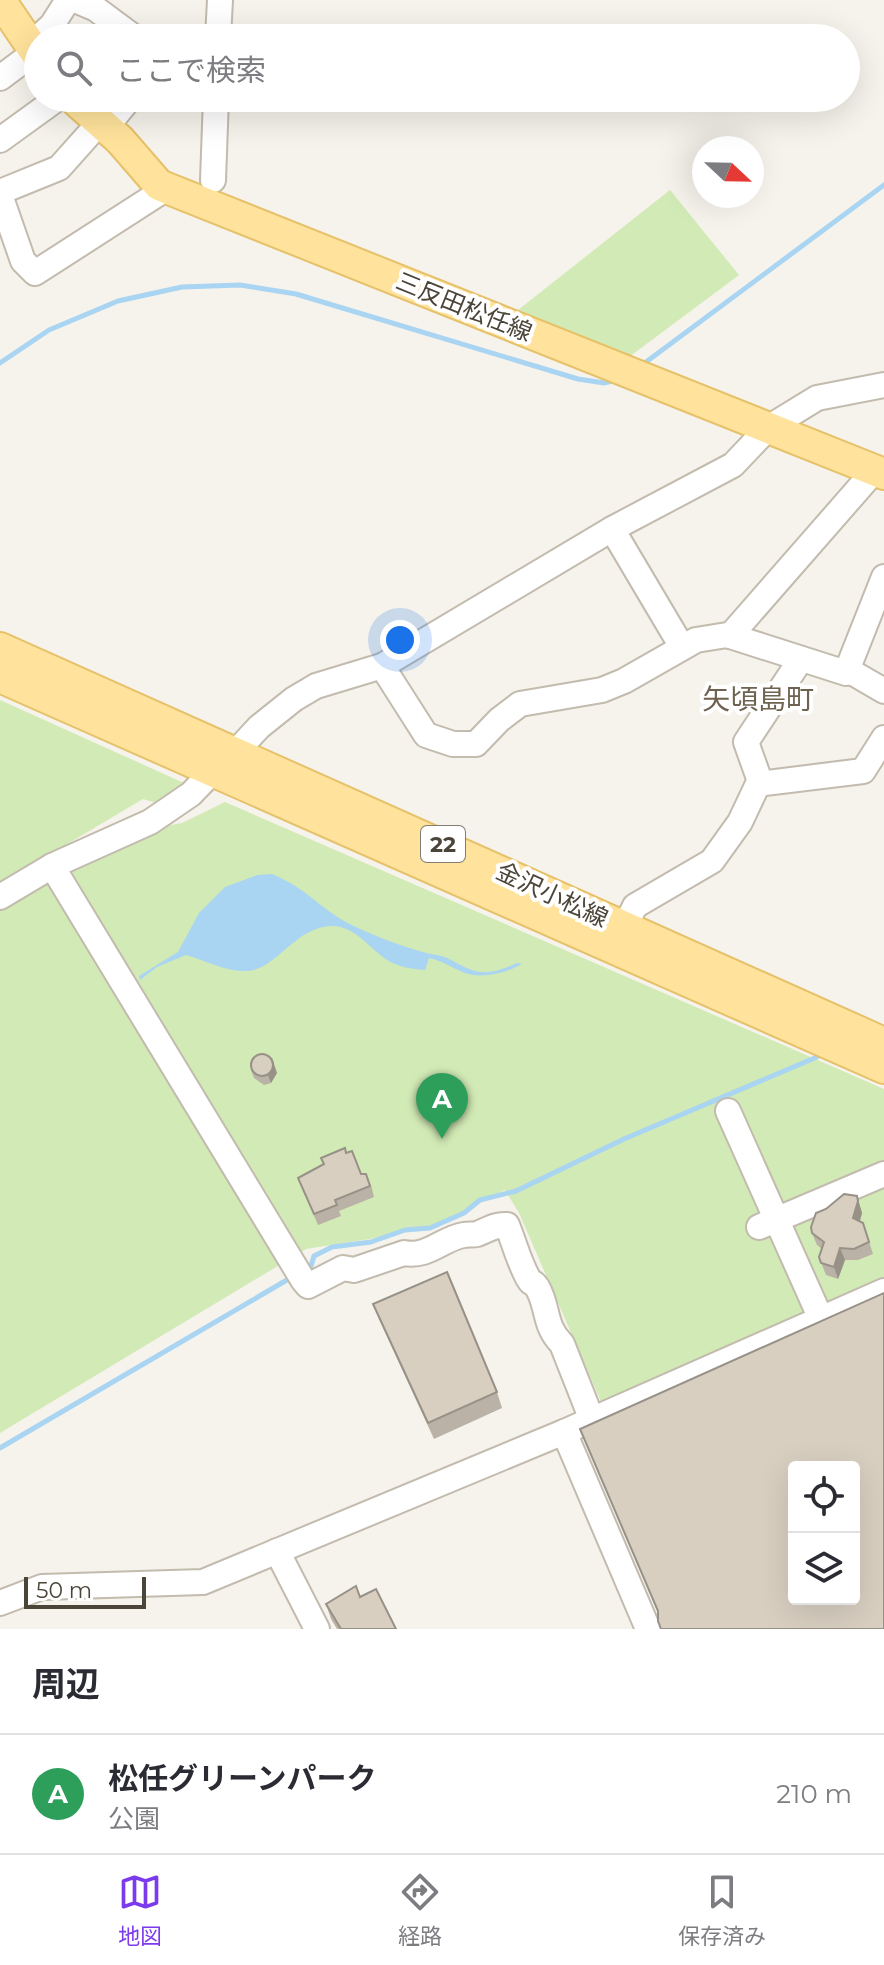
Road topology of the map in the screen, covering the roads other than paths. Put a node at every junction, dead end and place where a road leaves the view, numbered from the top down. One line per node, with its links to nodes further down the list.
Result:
1 (0, 0): 8 (main road)
2 (68, 0): 5 (street)
3 (75, 0): 6 (street)
4 (220, 0): 7 (street)
5 (53, 24)
6 (116, 24)
7 (219, 24)
8 (24, 31)
9 (24, 57): 10 (street)
10 (0, 78)
11 (39, 112): 16 (street)
12 (89, 112): 15 (main road, 三反田松任線)
13 (116, 112): 15 (street)
14 (215, 112): 17 (street)
15 (103, 125): 18 (main road, 三反田松任線); 19 (street)
16 (0, 140)
17 (213, 180)
18 (167, 188): 20 (street); 22 (main road, 三反田松任線)
19 (0, 194): 20 (street)
20 (5, 222)
21 (884, 385): 22 (street)
22 (768, 428): 23 (main road, 三反田松任線); 24 (street)
23 (879, 466): 26 (street)
24 (612, 529): 27 (street); 30 (street)
25 (884, 577): 31 (street)
26 (730, 636): 27 (street); 29 (street)
27 (682, 647): 30 (street)
28 (0, 648): 35 (main road, 金沢小松線 / 22)
29 (801, 659): 31 (street); 36 (street)
30 (382, 666): 35 (street)
31 (848, 670): 33 (street)
32 (0, 677): 35 (main road, 金沢小松線 / 22)
33 (884, 691)
34 (884, 738): 36 (street)
35 (224, 762): 37 (street); 39 (main road, 金沢小松線 / 22); 41 (main road, 金沢小松線 / 22)
36 (761, 784): 39 (street)
37 (52, 866): 38 (street); 47 (street)
38 (0, 897)
39 (624, 928): 40 (main road, 金沢小松線 / 22)
40 (884, 1043)
41 (884, 1068)
42 (728, 1111): 44 (street)
43 (884, 1174): 44 (street)
44 (767, 1223): 46 (street)
45 (884, 1291): 46 (street)
46 (821, 1319): 47 (street)
47 (592, 1420): 48 (street)
48 (564, 1432): 49 (street); 52 (street)
49 (277, 1551): 50 (street); 51 (street)
50 (0, 1603)
51 (317, 1629)
52 (648, 1629)

